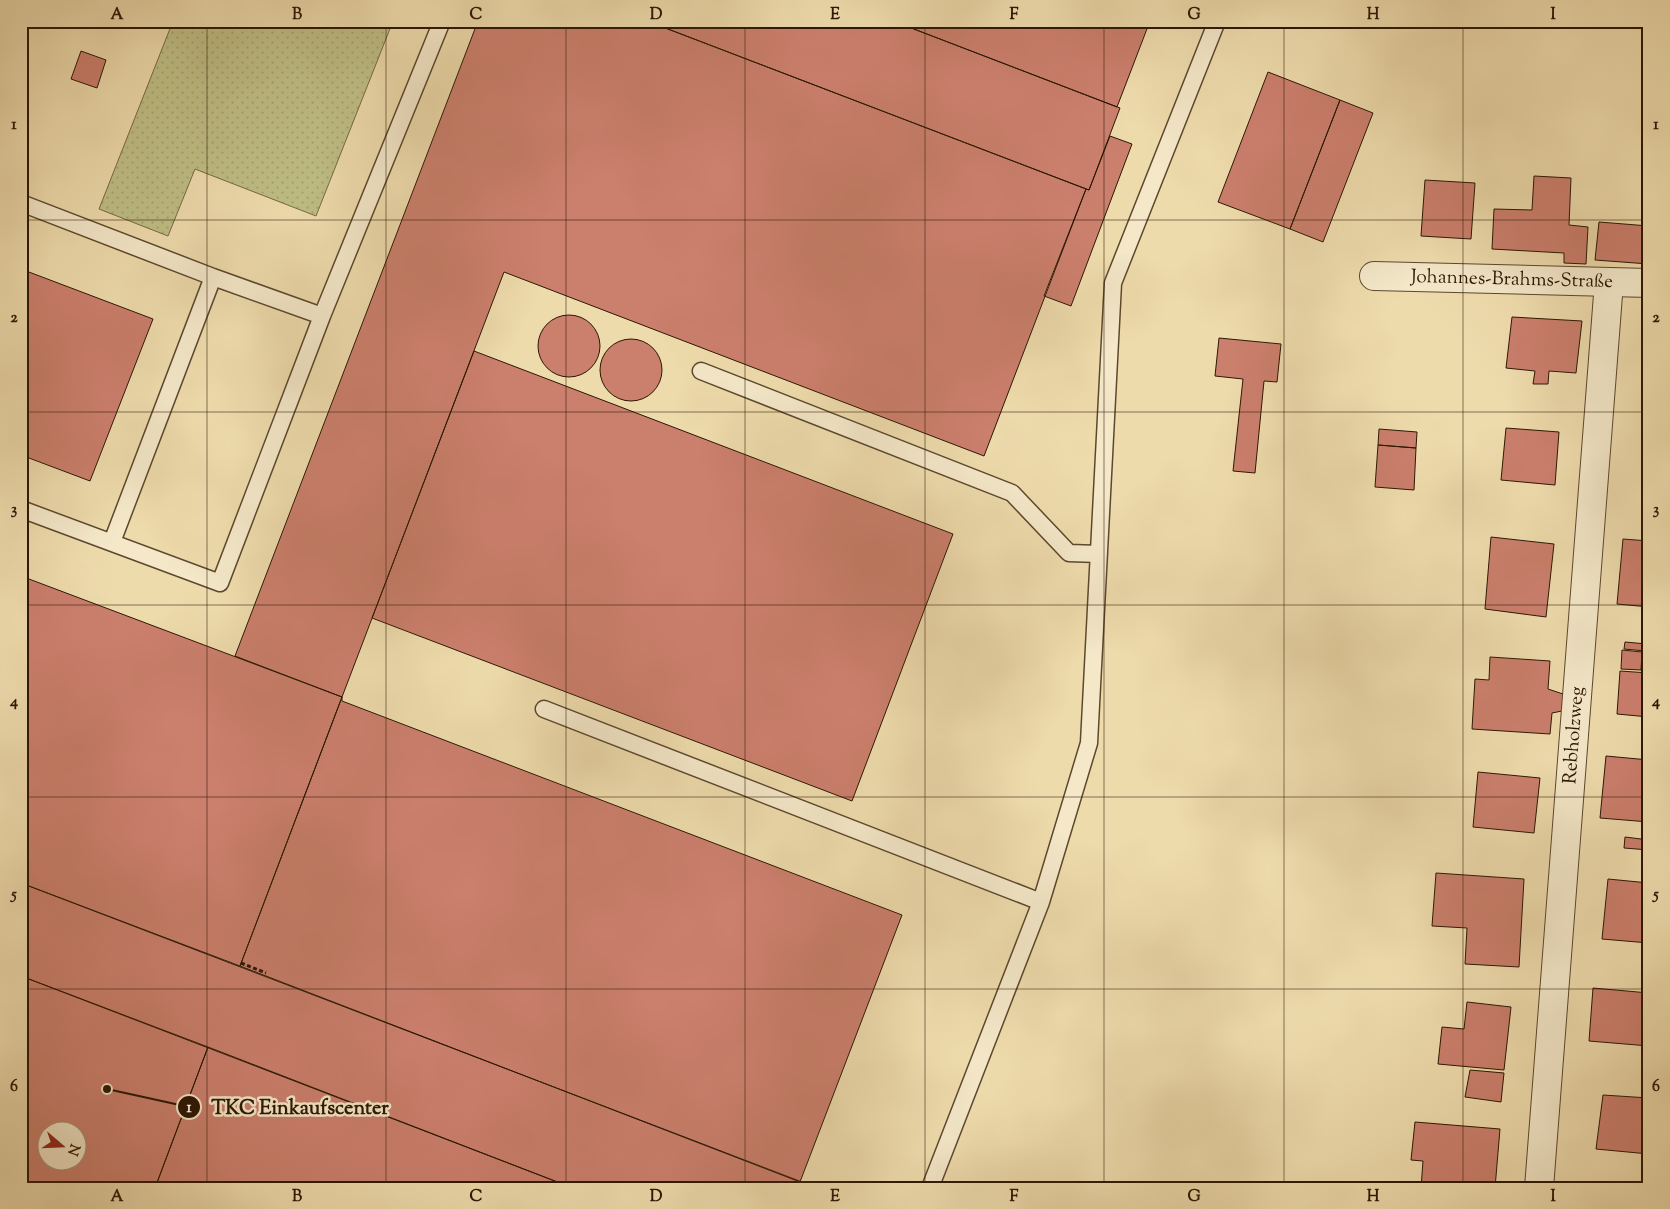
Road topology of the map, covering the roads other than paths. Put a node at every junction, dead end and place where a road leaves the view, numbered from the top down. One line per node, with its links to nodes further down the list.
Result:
1 (442, 21): 8 (lane)
2 (1217, 21): 12 (lane)
3 (21, 203): 5 (lane)
4 (1374, 276): 6 (street, Johannes-Brahms-Straße)
5 (213, 277): 8 (lane); 11 (lane)
6 (1609, 282): 7 (street, Johannes-Brahms-Straße); 16 (street, Rebholzweg)
7 (1649, 283)
8 (322, 316): 11 (lane)
9 (701, 371): 12 (lane)
10 (21, 509): 11 (lane)
11 (112, 542)
12 (1099, 554): 14 (lane)
13 (544, 709): 14 (lane)
14 (1041, 902): 15 (lane)
15 (930, 1188)
16 (1539, 1188)

